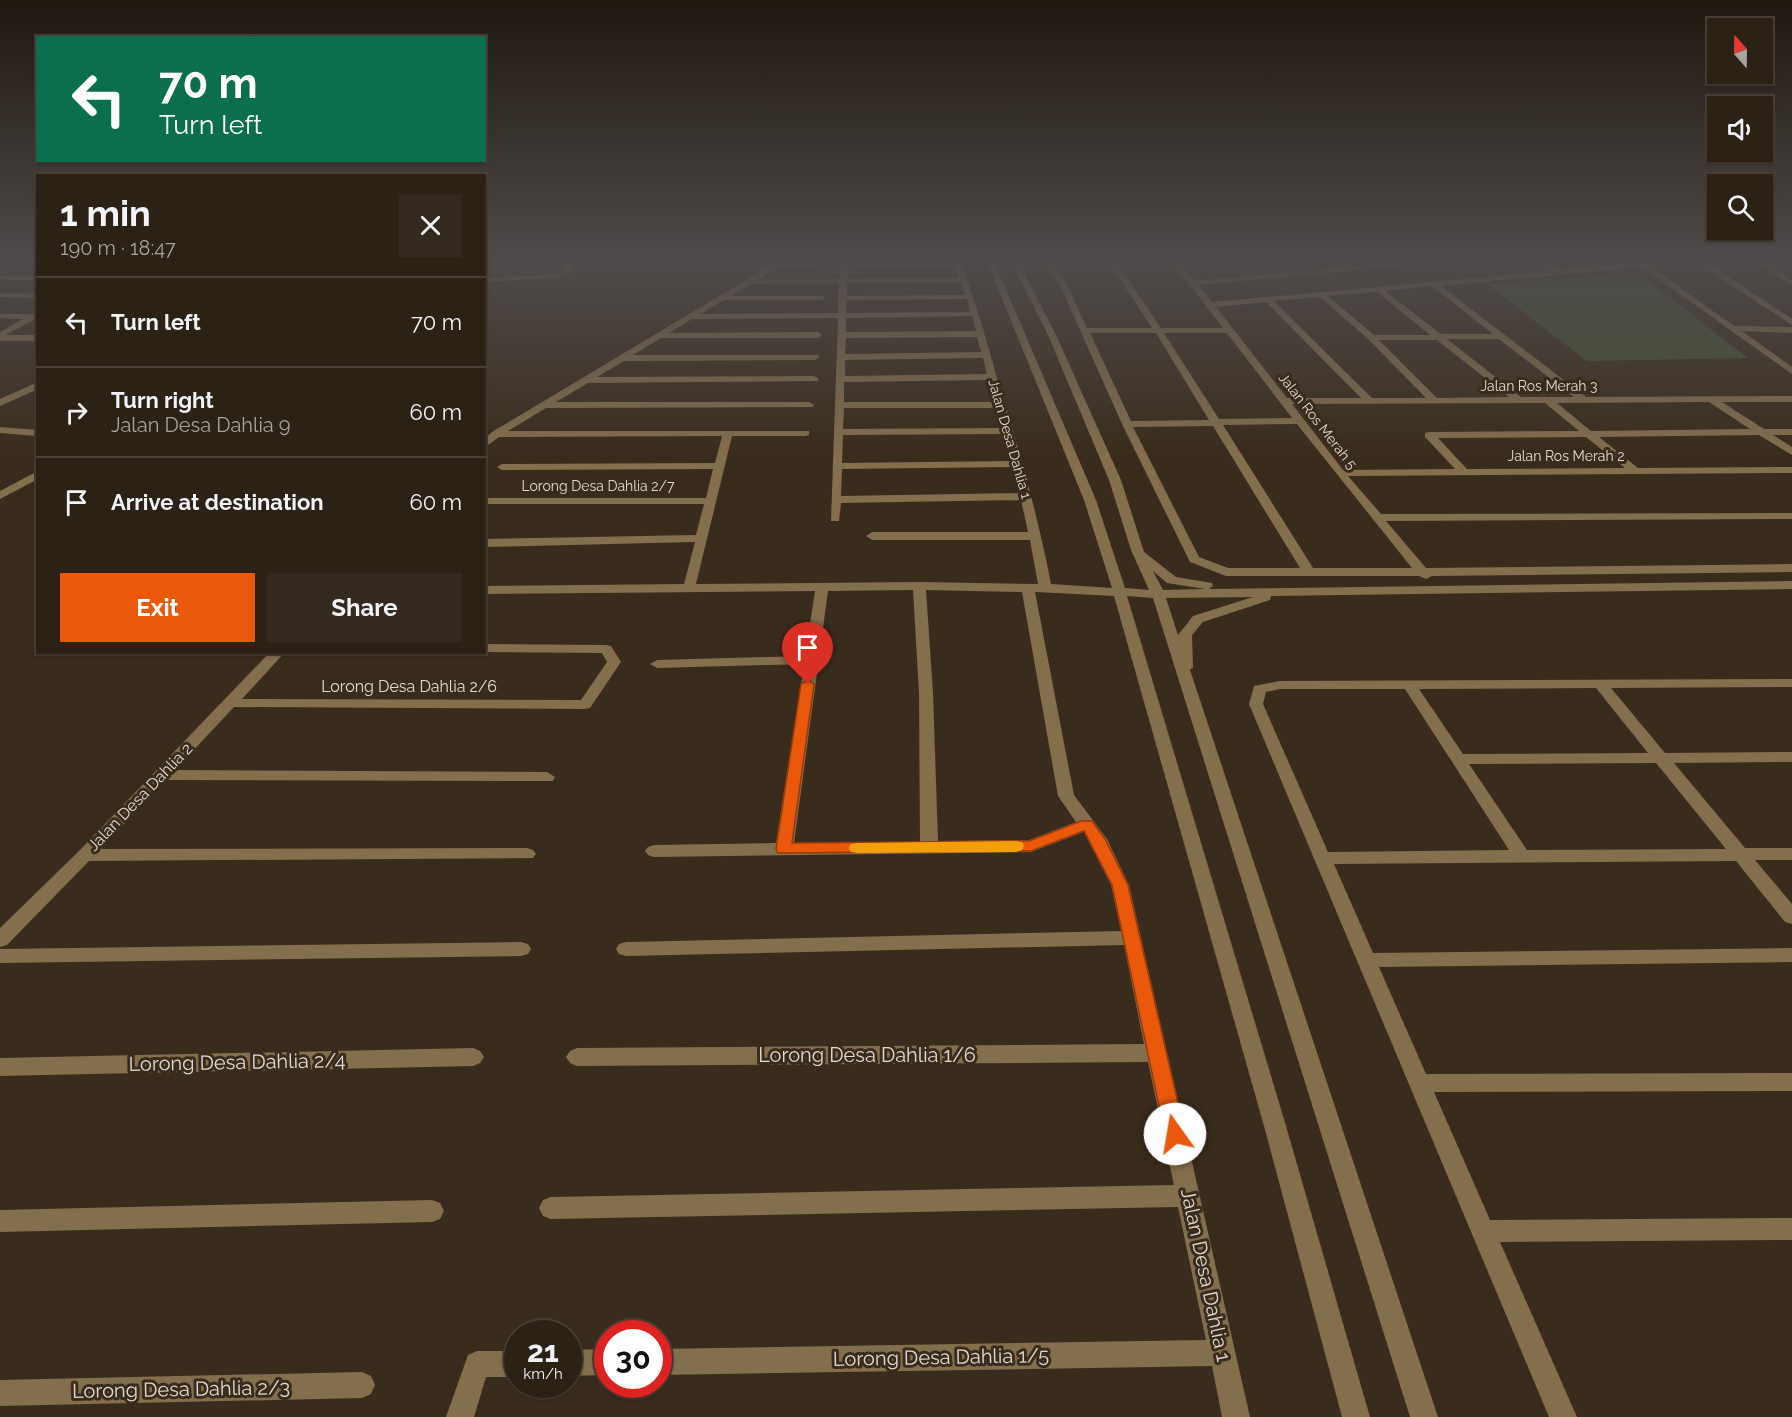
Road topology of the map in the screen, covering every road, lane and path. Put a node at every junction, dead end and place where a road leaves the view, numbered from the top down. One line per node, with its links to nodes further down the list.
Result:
1 (20, 325): 25 (street)
2 (677, 325): 23 (street)
3 (842, 325): 22 (street)
4 (978, 325): 20 (street, Jalan Desa Dahlia 1)
5 (1017, 325): 100 (street)
6 (1047, 325): 88 (street)
7 (1080, 325): 19 (street)
8 (1155, 325): 16 (street)
9 (1224, 325): 17 (street, Jalan Ros Merah 5)
10 (1293, 325): 44 (street)
11 (1357, 325): 27 (street)
12 (1425, 325): 28 (street)
13 (1488, 325): 24 (street)
14 (1728, 325): 15 (street)
15 (1732, 328): 18 (street); 33 (street)
16 (1158, 330): 17 (street); 19 (street); 53 (street)
17 (1228, 330): 46 (street, Jalan Ros Merah 5)
18 (1792, 330)
19 (1083, 331): 54 (street)
20 (980, 334): 22 (street); 29 (street, Jalan Desa Dahlia 1)
21 (818, 335): 23 (street)
22 (841, 335): 31 (street)
23 (659, 336): 32 (street)
24 (1502, 336): 28 (street); 41 (street)
25 (0, 337): 26 (street)
26 (36, 338)
27 (1372, 338): 28 (street); 45 (street)
28 (1442, 338): 39 (street)
29 (986, 355): 31 (street); 34 (street, Jalan Desa Dahlia 1)
30 (815, 357): 32 (street)
31 (840, 357): 36 (street)
32 (623, 358): 37 (street)
33 (1792, 371)
34 (992, 377): 36 (street); 51 (street, Jalan Desa Dahlia 1)
35 (814, 379): 37 (street)
36 (840, 379): 50 (street)
37 (586, 380): 48 (street)
38 (36, 386): 47 (street)
39 (1517, 399): 40 (street, Jalan Ros Merah 3); 45 (street, Jalan Ros Merah 3)
40 (1546, 399): 41 (street, Jalan Ros Merah 3); 64 (street)
41 (1583, 399): 42 (street, Jalan Ros Merah 3)
42 (1711, 399): 43 (street, Jalan Ros Merah 3); 58 (street)
43 (1792, 399)
44 (1369, 400): 45 (street, Jalan Ros Merah 3); 46 (street, Jalan Ros Merah 3)
45 (1434, 400)
46 (1287, 402): 52 (street, Jalan Ros Merah 5)
47 (0, 403)
48 (544, 405): 49 (street); 63 (street)
49 (809, 405)
50 (839, 405): 51 (street); 57 (street)
51 (1000, 405): 56 (street, Jalan Desa Dahlia 1)
52 (1302, 421): 53 (street); 74 (street, Jalan Ros Merah 5)
53 (1218, 423): 54 (street); 90 (street)
54 (1126, 424): 90 (street)
55 (0, 430): 60 (street)
56 (1008, 431): 57 (street); 67 (street, Jalan Desa Dahlia 1)
57 (838, 432): 69 (street)
58 (1761, 432): 59 (street); 64 (street); 66 (street)
59 (1792, 432)
60 (36, 433)
61 (728, 433): 62 (street); 63 (street); 68 (street)
62 (805, 433)
63 (496, 434): 65 (street)
64 (1589, 434): 71 (street); 73 (street)
65 (486, 443)
66 (1792, 453)
67 (1017, 464): 69 (street); 77 (street, Jalan Desa Dahlia 1)
68 (720, 466): 70 (street); 80 (street)
69 (837, 466): 78 (street)
70 (502, 467)
71 (1634, 470): 72 (street, Jalan Ros Merah 2); 73 (street, Jalan Ros Merah 2)
72 (1792, 470)
73 (1464, 472): 74 (street, Jalan Ros Merah 2)
74 (1340, 473): 82 (street, Jalan Ros Merah 5)
75 (36, 475): 76 (street)
76 (0, 496)
77 (1026, 496): 78 (street); 85 (street, Jalan Desa Dahlia 1)
78 (836, 500): 83 (street)
79 (486, 501): 80 (street, Lorong Desa Dahlia 2/7)
80 (711, 501): 86 (street)
81 (1792, 516): 82 (street)
82 (1379, 518): 91 (street, Jalan Ros Merah 5)
83 (835, 519)
84 (872, 536): 85 (street)
85 (1036, 536): 97 (street, Jalan Desa Dahlia 1)
86 (702, 538): 87 (street); 95 (street)
87 (486, 543)
88 (1137, 550): 101 (street); 102 (street)
89 (1792, 568): 91 (street)
90 (1309, 572): 91 (street)
91 (1422, 572): 98 (street, Jalan Ros Merah 5)
92 (1792, 585): 98 (street)
93 (919, 586): 94 (street); 96 (street); 118 (street)
94 (822, 587): 95 (street); 105 (street)
95 (689, 588): 99 (street)
96 (1028, 588): 97 (street); 117 (street, Jalan Desa Dahlia 1)
97 (1045, 588): 100 (street)
98 (1439, 589): 101 (street)
99 (486, 590)
100 (1120, 593): 102 (street); 154 (street)
101 (1276, 593): 102 (street); 110 (street)
102 (1158, 594): 110 (street)
103 (486, 648): 111 (street, Lorong Desa Dahlia 2/6)
104 (276, 654): 111 (street, Jalan Desa Dahlia 2)
105 (811, 660): 106 (street); 119 (street)
106 (657, 664)
107 (1792, 683): 108 (street)
108 (1600, 684): 109 (street); 113 (street)
109 (1410, 686): 114 (street); 126 (street)
110 (1187, 689): 155 (street)
111 (232, 703): 115 (street, Jalan Desa Dahlia 2)
112 (1792, 757): 113 (street)
113 (1660, 758): 114 (street); 124 (street)
114 (1458, 759): 125 (street)
115 (162, 775): 116 (street); 123 (street, Jalan Desa Dahlia 2)
116 (547, 777)
117 (1087, 824): 118 (street); 128 (street, Jalan Desa Dahlia 1)
118 (929, 847): 119 (street)
119 (784, 849): 120 (street)
120 (654, 850)
121 (527, 854): 123 (street)
122 (1792, 854): 124 (street)
123 (85, 855): 129 (street, Jalan Desa Dahlia 2)
124 (1740, 855): 125 (street); 127 (street)
125 (1522, 856): 126 (street)
126 (1322, 858): 134 (street)
127 (1792, 917)
128 (1132, 938): 131 (street); 135 (street, Jalan Desa Dahlia 1)
129 (0, 940)
130 (521, 949): 133 (street)
131 (626, 950)
132 (1792, 955): 134 (street)
133 (0, 956)
134 (1366, 960): 140 (street)
135 (1157, 1053): 137 (street, Lorong Desa Dahlia 1/6); 141 (street, Jalan Desa Dahlia 1)
136 (473, 1057): 138 (street, Lorong Desa Dahlia 2/4)
137 (577, 1057)
138 (0, 1067)
139 (1792, 1082): 140 (street)
140 (1419, 1083): 146 (street)
141 (1189, 1196): 142 (street); 147 (street, Jalan Desa Dahlia 1)
142 (551, 1208)
143 (432, 1211): 144 (street)
144 (0, 1221)
145 (1792, 1229): 146 (street)
146 (1483, 1231): 156 (street)
147 (1223, 1353): 148 (street, Lorong Desa Dahlia 1/5); 153 (street, Jalan Desa Dahlia 1)
148 (672, 1362)
149 (504, 1364): 152 (street)
150 (362, 1385): 151 (street, Lorong Desa Dahlia 2/3)
151 (0, 1393)
152 (460, 1417)
153 (1236, 1417)
154 (1356, 1417)
155 (1424, 1417)
156 (1563, 1417)

